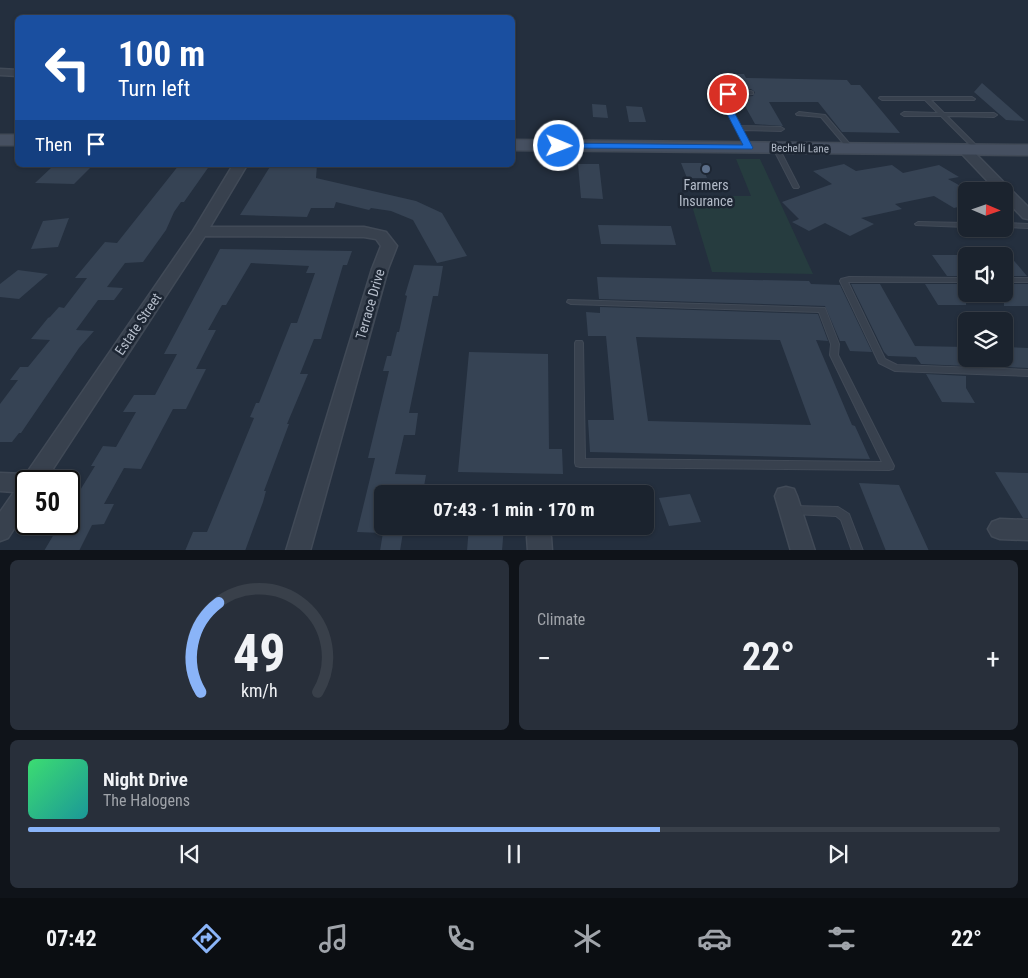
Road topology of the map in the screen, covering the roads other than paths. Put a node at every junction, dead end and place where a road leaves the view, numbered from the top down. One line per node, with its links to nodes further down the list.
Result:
1 (0, 72): 2 (street)
2 (15, 73)
3 (751, 93): 11 (lane)
4 (882, 98): 5 (lane)
5 (927, 98): 6 (lane); 9 (lane)
6 (972, 99)
7 (799, 114): 18 (lane)
8 (904, 114): 9 (lane)
9 (943, 115): 10 (lane); 19 (lane)
10 (994, 115)
11 (738, 128): 12 (lane); 16 (lane)
12 (780, 129)
13 (0, 140): 14 (main road)
14 (15, 140)
15 (515, 145): 16 (main road, Bechelli Lane)
16 (748, 148): 17 (main road, Bechelli Lane)
17 (776, 148): 18 (main road, Bechelli Lane); 22 (lane)
18 (851, 149): 19 (main road, Bechelli Lane)
19 (972, 150): 20 (main road, Bechelli Lane); 23 (street)
20 (1028, 150)
21 (239, 167): 28 (street, Estate Street)
22 (796, 187)
23 (1028, 216)
24 (918, 224): 25 (lane)
25 (958, 225)
26 (1013, 225): 27 (lane)
27 (1028, 226)
28 (200, 231): 35 (street, Estate Street); 43 (street, Terrace Drive)
29 (958, 280): 34 (lane)
30 (1013, 280): 31 (lane)
31 (1028, 280)
32 (571, 302): 33 (lane)
33 (579, 343)
34 (1028, 372)
35 (40, 470)
36 (0, 482): 37 (street)
37 (15, 483)
38 (788, 503): 44 (street); 45 (lane)
39 (15, 509): 42 (street)
40 (1000, 529): 41 (street)
41 (1028, 530)
42 (0, 532)
43 (298, 550)
44 (803, 550)
45 (858, 550)

